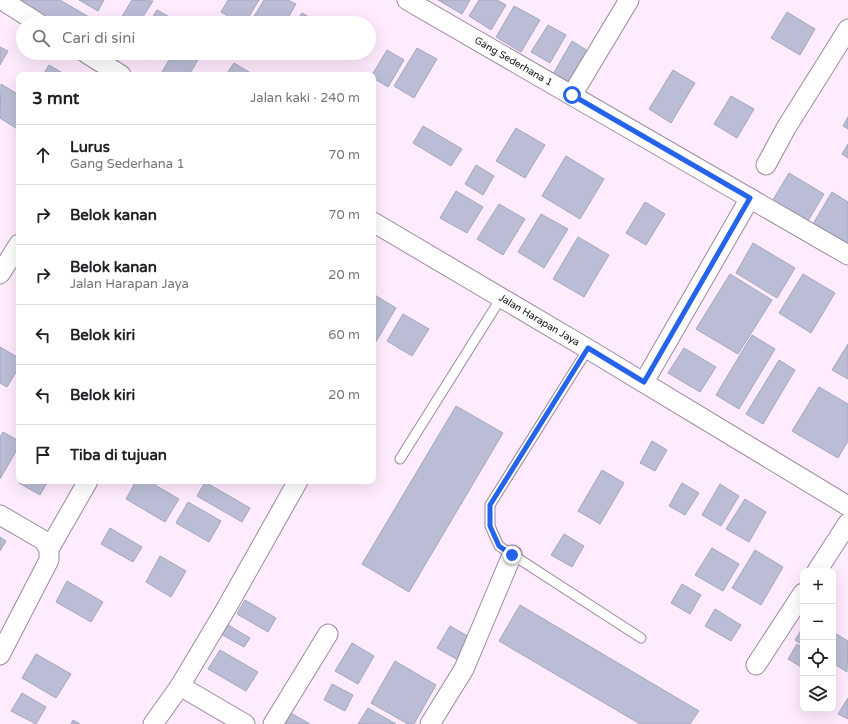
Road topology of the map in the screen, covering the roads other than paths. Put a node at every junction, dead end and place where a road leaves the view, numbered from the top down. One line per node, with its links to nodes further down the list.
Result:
1 (2, 0): 4 (street)
2 (407, 0): 8 (street, Gang Sederhana 1)
3 (629, 0): 8 (street)
4 (27, 16)
5 (848, 28): 9 (street)
6 (96, 60): 7 (street)
7 (113, 72)
8 (572, 95): 10 (street, Gang Sederhana 1)
9 (766, 165)
10 (750, 198): 13 (street, Gang Sederhana 1); 17 (street)
11 (376, 224): 15 (street, Jalan Harapan Jaya)
12 (16, 249): 14 (street)
13 (848, 255)
14 (0, 274)
15 (501, 298): 16 (street, Jalan Harapan Jaya); 18 (lane)
16 (588, 348): 17 (street, Jalan Harapan Jaya); 25 (lane)
17 (644, 382): 21 (street, Jalan Harapan Jaya)
18 (400, 459)
19 (86, 484): 24 (street)
20 (296, 484): 32 (street)
21 (848, 506)
22 (0, 515): 24 (street)
23 (848, 523): 26 (street)
24 (49, 549): 30 (street)
25 (512, 555): 29 (lane); 36 (street)
26 (819, 568)
27 (800, 598): 31 (street)
28 (328, 634): 35 (street)
29 (641, 638)
30 (0, 654)
31 (756, 665)
32 (180, 686): 33 (street); 34 (street)
33 (154, 724)
34 (245, 724)
35 (273, 724)
36 (430, 724)

